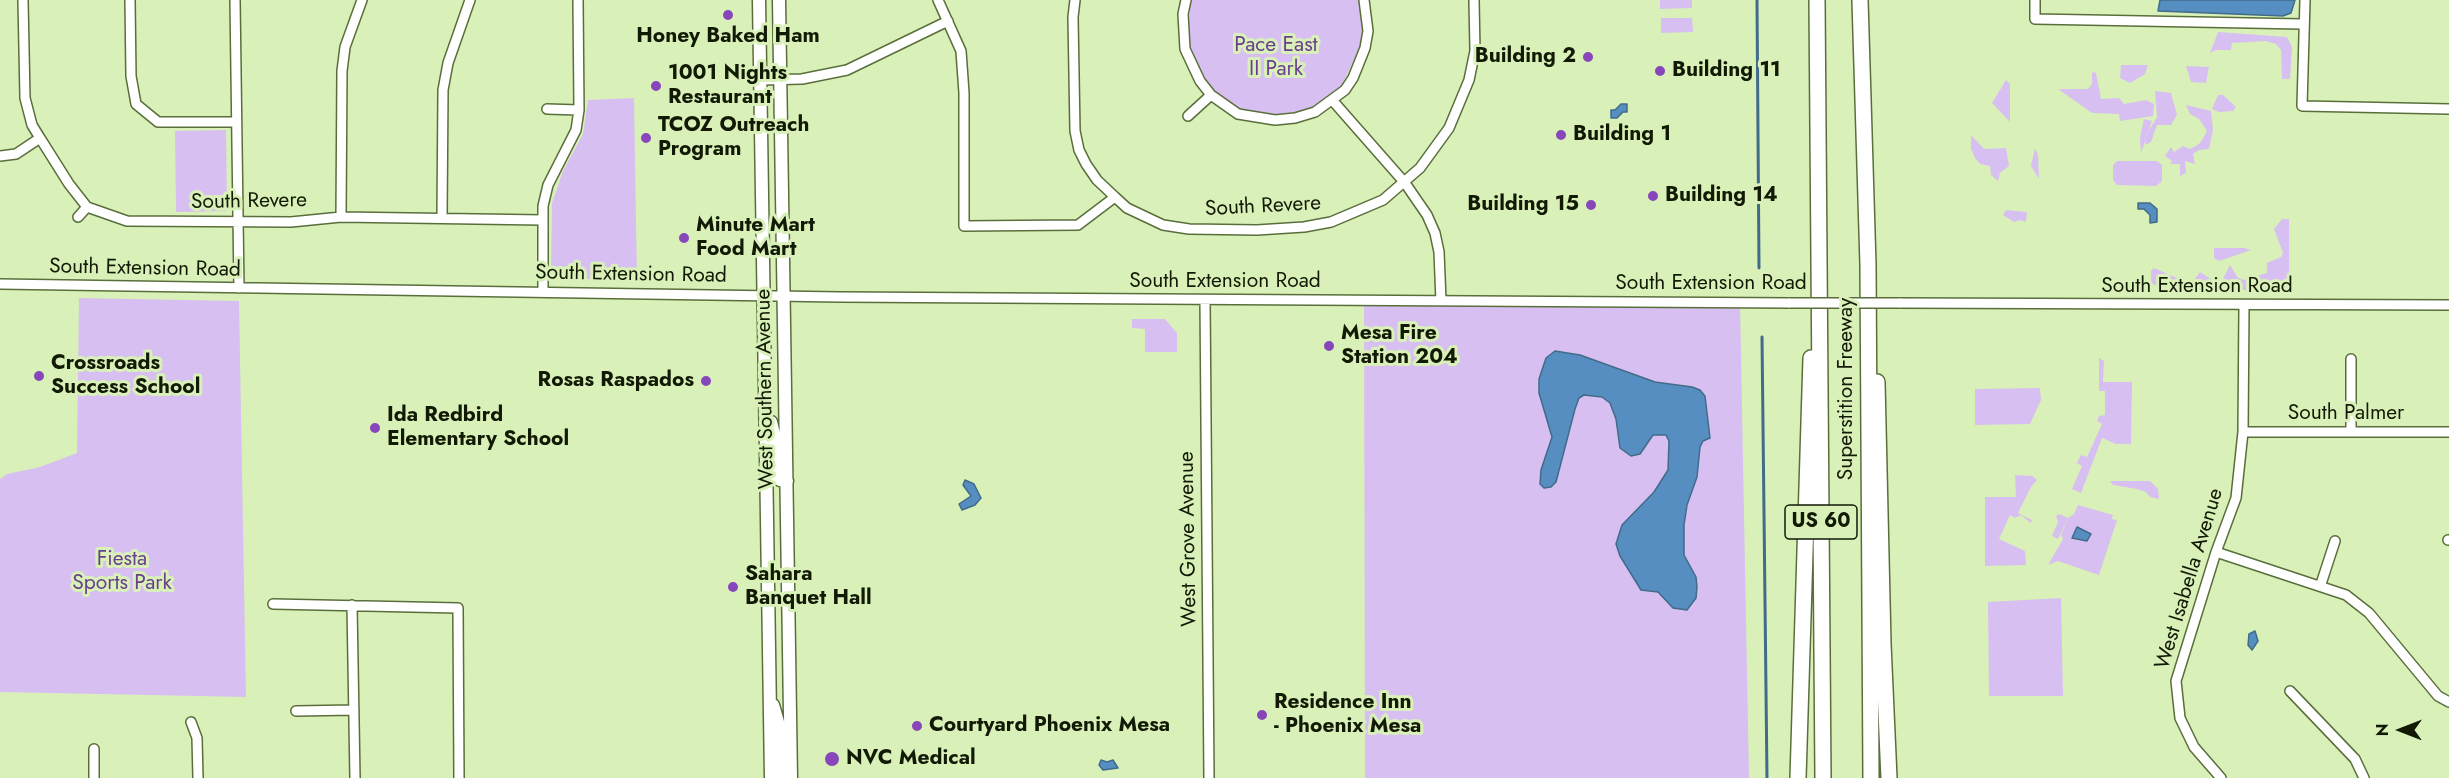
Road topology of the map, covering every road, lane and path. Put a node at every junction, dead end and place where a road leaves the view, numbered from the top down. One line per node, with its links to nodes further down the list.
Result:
1 (23, 0): 32 (street)
2 (130, 0): 31 (street)
3 (235, 0): 31 (street)
4 (362, 0): 38 (street)
5 (470, 0): 40 (street)
6 (578, 0): 29 (street)
7 (759, 0): 23 (main road, West Southern Avenue)
8 (779, 0): 24 (main road, West Southern Avenue)
9 (938, 0): 20 (street)
10 (1075, 0): 36 (street, South Revere)
11 (1186, 0): 25 (street)
12 (1364, 0): 26 (street)
13 (1474, 0): 35 (street, South Revere)
14 (1808, 0): 34 (highway)
15 (1817, 0): 34 (highway, Superstition Freeway / US 60)
16 (1860, 0): 21 (highway, Superstition Freeway / US 60)
17 (1865, 0): 21 (highway)
18 (2035, 0): 22 (street)
19 (2305, 0): 22 (street)
20 (948, 21): 24 (street); 36 (street)
21 (1860, 24): 44 (highway, Superstition Freeway / US 60)
22 (2302, 24): 28 (street)
23 (760, 80): 24 (street); 48 (main road, West Southern Avenue)
24 (780, 80): 49 (main road, West Southern Avenue)
25 (1211, 95): 26 (street); 30 (street)
26 (1333, 101): 35 (street)
27 (547, 109): 29 (street)
28 (2449, 109)
29 (579, 110): 41 (street)
30 (1188, 116)
31 (236, 122): 42 (street)
32 (40, 138): 33 (street); 37 (street)
33 (0, 156)
34 (1820, 167): 43 (highway, Superstition Freeway / US 60)
35 (1405, 183): 36 (street, South Revere); 51 (street)
36 (1114, 196)
37 (87, 207): 39 (street); 42 (street, South Revere)
38 (341, 216): 40 (street, South Revere); 42 (street, South Revere)
39 (78, 217)
40 (442, 218): 41 (street, South Revere)
41 (543, 220): 47 (street)
42 (239, 221): 46 (street)
43 (1819, 265): 82 (highway); 83 (highway, Superstition Freeway / US 60)
44 (1868, 265): 84 (highway, Superstition Freeway / US 60); 85 (highway)
45 (0, 284): 46 (street, South Extension Road)
46 (239, 288): 47 (street, South Extension Road)
47 (543, 292): 48 (street, South Extension Road)
48 (764, 296): 49 (street, South Extension Road); 55 (main road, West Southern Avenue)
49 (784, 296): 50 (street, South Extension Road); 59 (main road, West Southern Avenue)
50 (1205, 300): 51 (street, South Extension Road); 81 (street, West Grove Avenue)
51 (1442, 301): 53 (street, South Extension Road, bridge)
52 (2449, 305): 53 (street, South Extension Road)
53 (2244, 306): 56 (street, West Isabella Avenue)
54 (2351, 359): 57 (street)
55 (765, 398): 59 (main road); 66 (main road, West Southern Avenue)
56 (2243, 432): 57 (street, South Palmer); 61 (street, West Isabella Avenue)
57 (2351, 432): 58 (street, South Palmer)
58 (2449, 432)
59 (787, 481): 65 (main road, West Southern Avenue)
60 (2335, 541): 62 (street)
61 (2216, 552): 62 (street); 86 (street, West Isabella Avenue)
62 (2320, 584): 69 (street)
63 (273, 604): 64 (street)
64 (352, 605): 70 (street); 77 (street)
65 (789, 612): 66 (main road); 80 (main road, West Southern Avenue)
66 (768, 614): 68 (main road, West Southern Avenue)
67 (2290, 691): 87 (street)
68 (770, 696): 78 (main road, West Southern Avenue); 79 (main road)
69 (2449, 702)
70 (354, 710): 71 (street); 76 (street)
71 (296, 711)
72 (191, 722): 75 (street)
73 (94, 749): 74 (street)
74 (94, 778)
75 (198, 778)
76 (355, 778)
77 (459, 778)
78 (771, 778)
79 (781, 778)
80 (791, 778)
81 (1209, 778)
82 (1798, 778)
83 (1823, 778)
84 (1871, 778)
85 (1889, 778)
86 (2221, 778)
87 (2364, 778)

